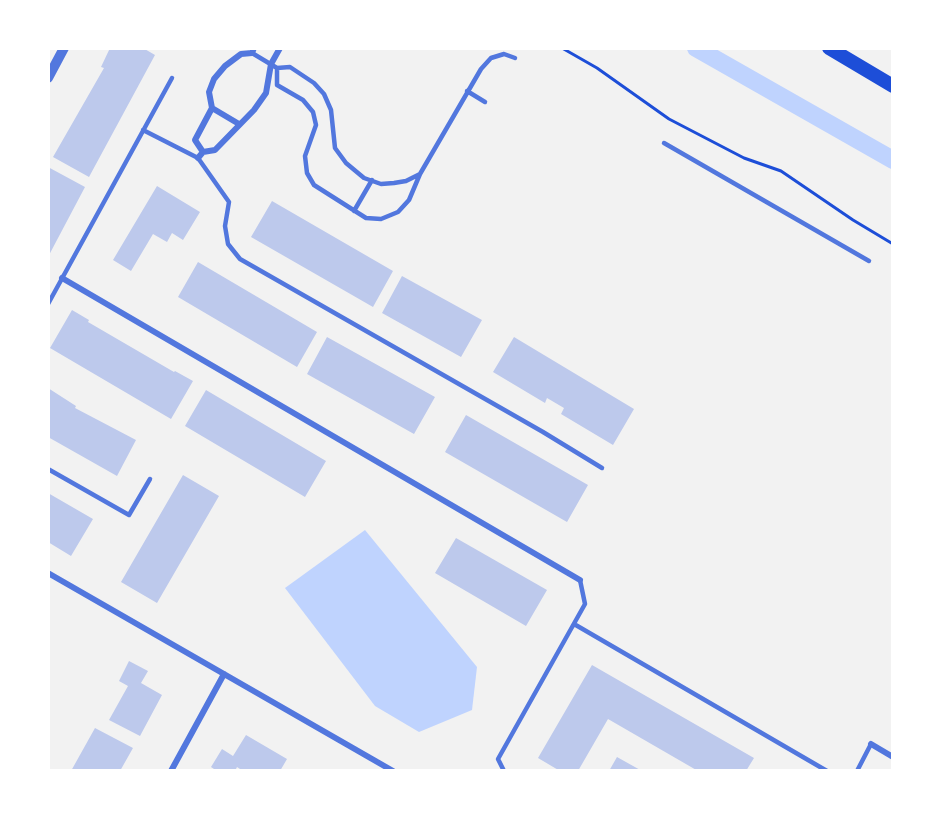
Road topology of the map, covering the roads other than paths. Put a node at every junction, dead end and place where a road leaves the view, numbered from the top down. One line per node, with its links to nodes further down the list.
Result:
1 (64, 48): 8 (street)
2 (280, 48): 6 (street)
3 (829, 48): 10 (main road)
4 (253, 50): 6 (lane); 13 (street)
5 (515, 58): 11 (lane)
6 (271, 64): 7 (lane); 14 (street)
7 (277, 68): 20 (lane); 21 (lane)
8 (48, 78)
9 (172, 78): 15 (lane)
10 (893, 86)
11 (467, 92): 12 (lane); 19 (lane)
12 (485, 102)
13 (212, 108): 14 (street); 17 (street)
14 (239, 124): 17 (street)
15 (143, 130): 18 (lane); 23 (lane)
16 (664, 143): 22 (lane)
17 (203, 152): 18 (street)
18 (198, 158): 25 (lane)
19 (420, 174): 20 (lane); 21 (lane)
20 (372, 180): 21 (lane)
21 (354, 211)
22 (869, 261)
23 (62, 278): 24 (lane); 29 (street)
24 (48, 304)
25 (602, 468)
26 (48, 469): 27 (lane)
27 (150, 479)
28 (48, 573): 31 (street)
29 (580, 580): 30 (lane)
30 (574, 624): 36 (lane); 37 (lane)
31 (224, 674): 34 (street); 35 (street)
32 (871, 744): 33 (street); 38 (lane)
33 (893, 757)
34 (171, 771)
35 (393, 771)
36 (504, 771)
37 (827, 771)
38 (857, 771)

